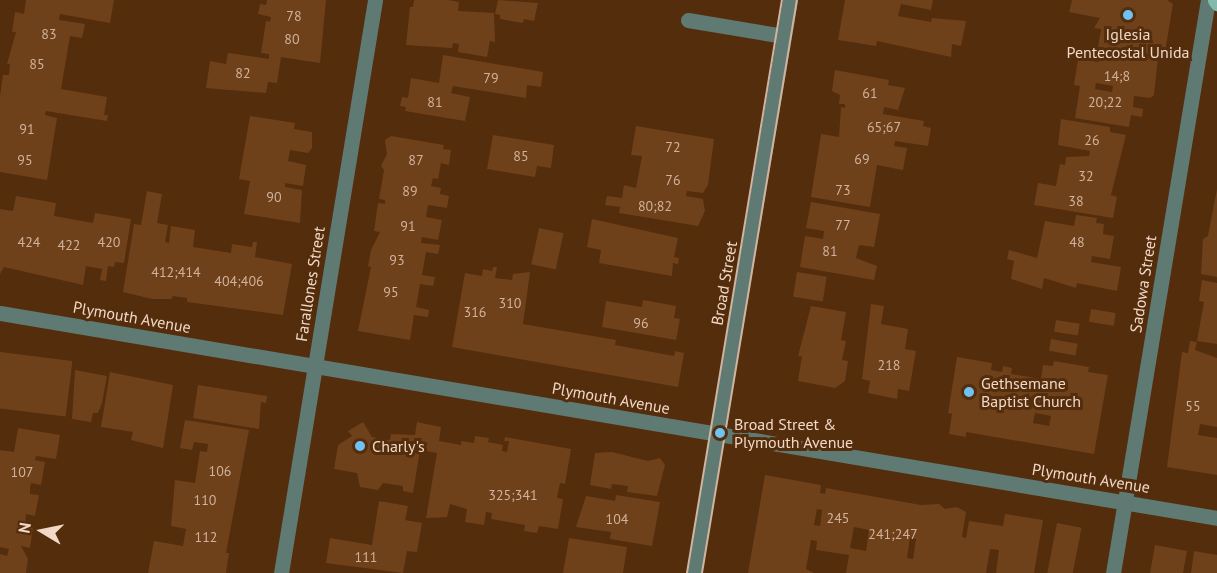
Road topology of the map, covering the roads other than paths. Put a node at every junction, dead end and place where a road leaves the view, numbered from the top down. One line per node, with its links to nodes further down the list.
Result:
1 (375, 0): 7 (street, Farallones Street)
2 (789, 0): 5 (street, Broad Street)
3 (1208, 0): 9 (street, Sadowa Street)
4 (688, 20): 5 (street)
5 (784, 36): 8 (street, Broad Street)
6 (0, 313): 7 (street, Plymouth Avenue)
7 (315, 366): 8 (street, Plymouth Avenue); 11 (street, Farallones Street)
8 (717, 434): 9 (street, Plymouth Avenue); 12 (street, Broad Street)
9 (1125, 502): 10 (street, Plymouth Avenue); 13 (street, Sadowa Street)
10 (1217, 518)
11 (281, 573)
12 (694, 573)
13 (1113, 573)

